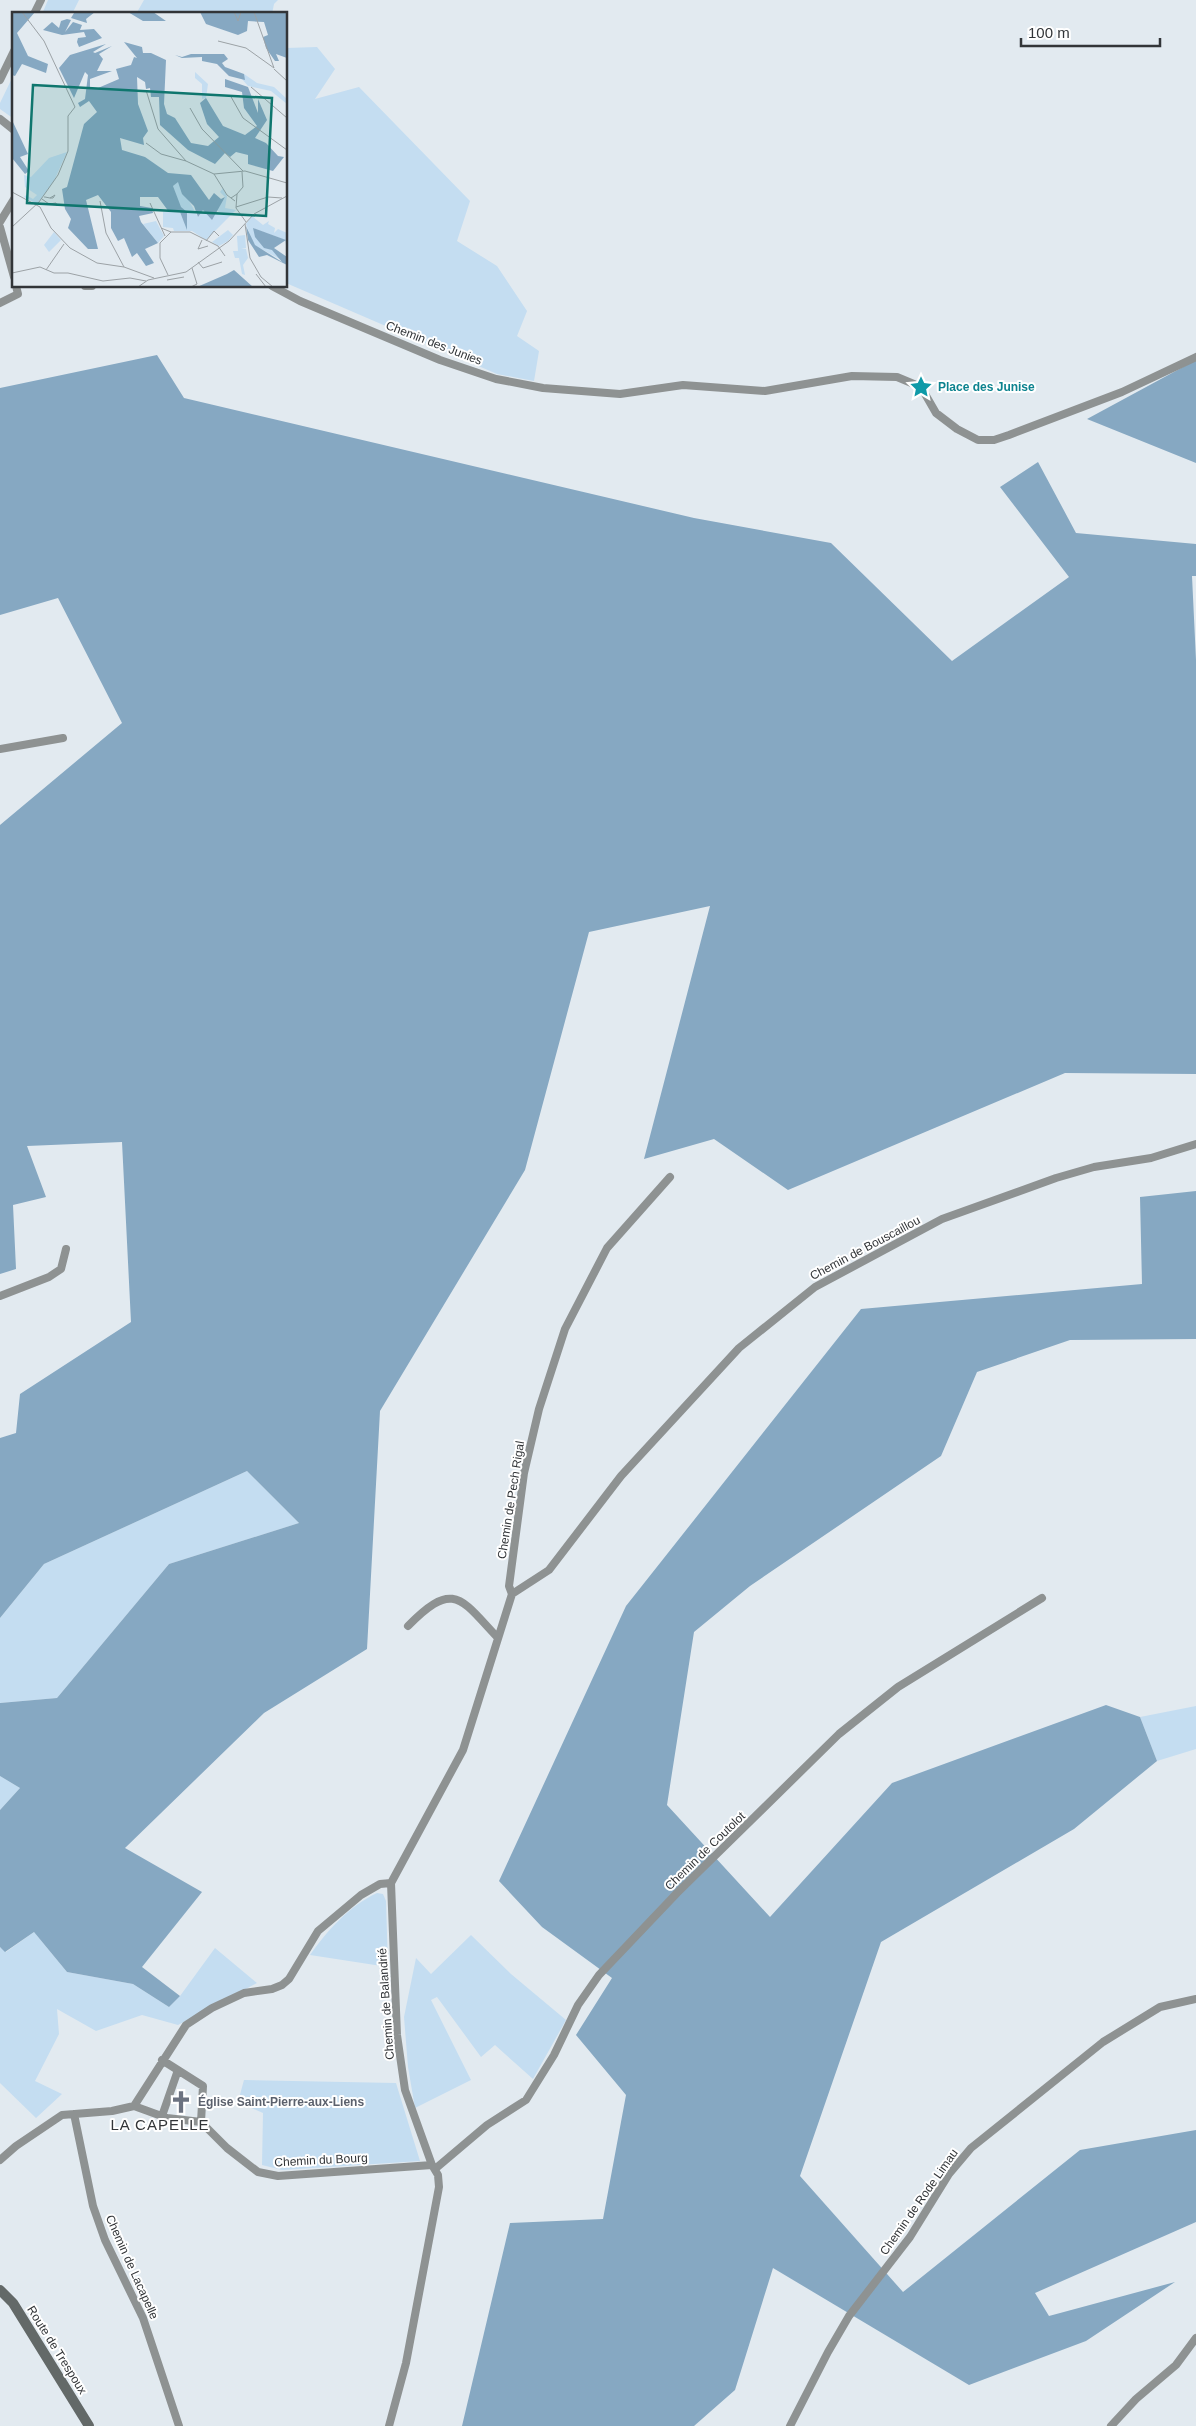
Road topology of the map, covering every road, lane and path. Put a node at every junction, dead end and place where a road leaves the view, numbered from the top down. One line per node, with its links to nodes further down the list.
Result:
1 (41, 0): 2 (street)
2 (35, 12)
3 (12, 55): 4 (street)
4 (0, 80)
5 (0, 119): 6 (street)
6 (12, 128)
7 (12, 202): 8 (street)
8 (0, 222)
9 (0, 228): 10 (street)
10 (12, 270)
11 (16, 288): 13 (street)
12 (276, 288): 14 (street, Chemin des Junies)
13 (0, 302)
14 (1196, 357)
15 (63, 738): 16 (street)
16 (0, 749)
17 (1196, 1144): 21 (street, Chemin de Bouscaillou)
18 (670, 1178): 21 (street, Chemin de Pech Rigal)
19 (66, 1249): 20 (street)
20 (0, 1296)
21 (512, 1594): 24 (street)
22 (1042, 1598): 34 (street, Chemin de Coutolot)
23 (408, 1626): 24 (street)
24 (498, 1638): 25 (street)
25 (391, 1883): 27 (street); 34 (street, Chemin de Balandrié)
26 (1196, 1999): 40 (street, Chemin de Rode Limau)
27 (162, 2060): 28 (street); 29 (street)
28 (178, 2070): 31 (street); 32 (street)
29 (134, 2106): 30 (street); 31 (street)
30 (74, 2114): 33 (street); 38 (street, Chemin de Lacapelle)
31 (162, 2116): 32 (street)
32 (200, 2122): 34 (street, Chemin du Bourg)
33 (0, 2160)
34 (433, 2167): 39 (street, Chemin de Balandrié)
35 (0, 2290): 37 (street, Route de Trespoux)
36 (1196, 2338): 41 (street)
37 (89, 2426)
38 (179, 2426)
39 (389, 2426)
40 (790, 2426)
41 (1111, 2426)

